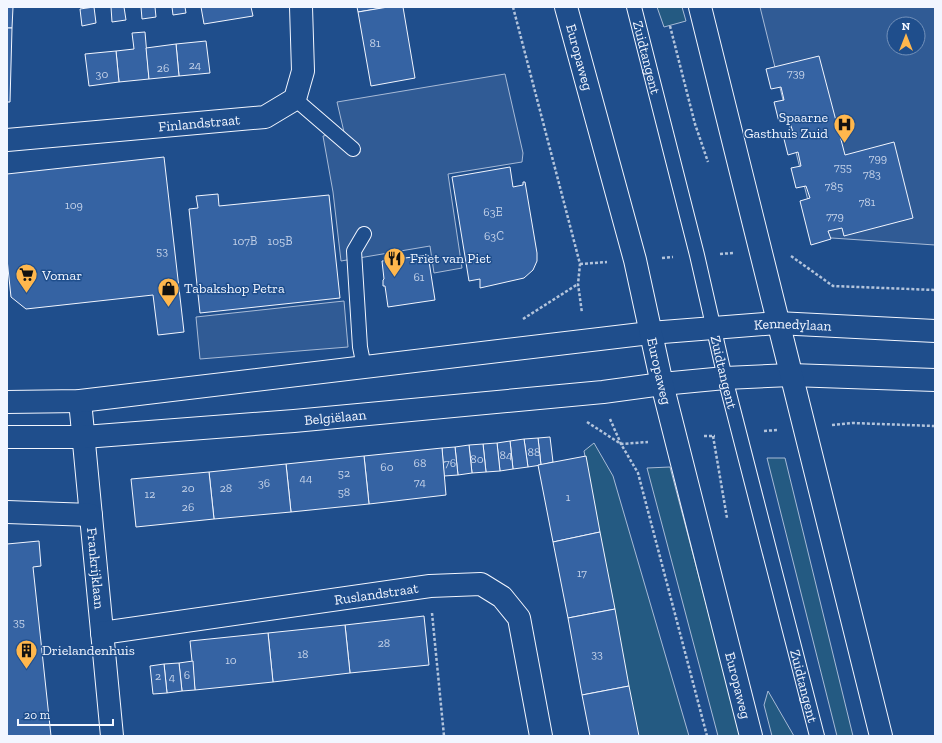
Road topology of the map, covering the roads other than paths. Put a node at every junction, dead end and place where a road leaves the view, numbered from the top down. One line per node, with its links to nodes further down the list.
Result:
1 (301, 7): 5 (street)
2 (566, 7): 12 (street, Europaweg)
3 (634, 7): 10 (lane, Zuidtangent)
4 (700, 7): 9 (street)
5 (294, 99): 6 (street, Finlandstraat); 7 (lane)
6 (7, 140)
7 (354, 149)
8 (364, 234): 13 (lane)
9 (777, 322): 10 (street, Kennedylaan); 11 (street, Kennedylaan); 14 (street)
10 (715, 328): 12 (street, Kennedylaan); 15 (lane, Zuidtangent)
11 (935, 331)
12 (650, 333): 13 (street); 17 (street, Europaweg)
13 (364, 367): 18 (street)
14 (791, 375): 15 (street); 16 (street); 29 (street)
15 (725, 378): 17 (street); 28 (lane, Zuidtangent)
16 (935, 380)
17 (662, 384): 21 (street, Belgiëlaan); 27 (street, Europaweg)
18 (80, 401): 19 (street); 21 (street, Frankrijklaan)
19 (7, 402)
20 (7, 437): 21 (street, Belgiëlaan)
21 (84, 437): 23 (street, Frankrijklaan)
22 (7, 512): 23 (street)
23 (91, 515): 24 (street, Frankrijklaan)
24 (102, 633): 25 (street, Frankrijklaan); 26 (street, Ruslandstraat)
25 (112, 736)
26 (541, 736)
27 (751, 736)
28 (817, 736)
29 (881, 736)

